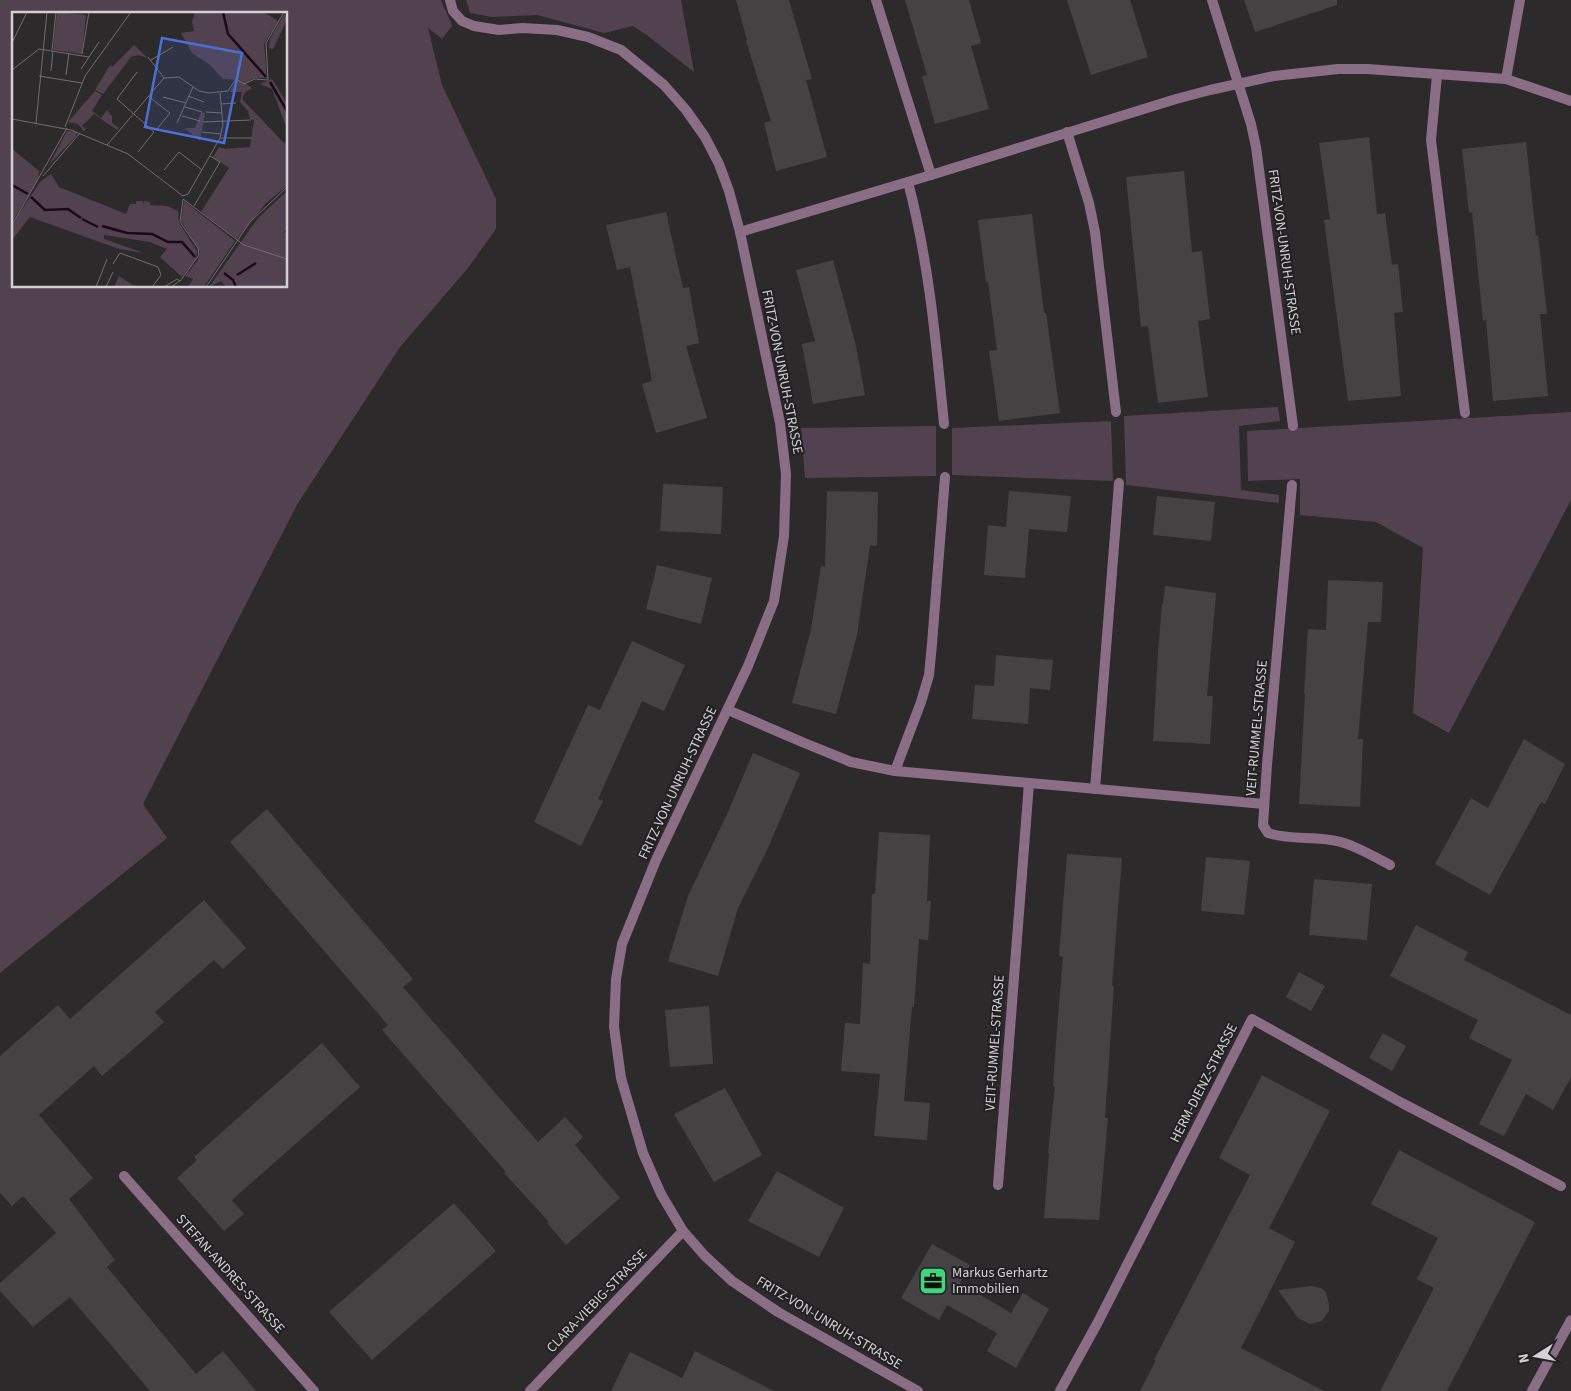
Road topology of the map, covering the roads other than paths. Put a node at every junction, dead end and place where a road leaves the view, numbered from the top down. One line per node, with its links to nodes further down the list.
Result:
1 (450, 0): 12 (street, FRITZ-VON-UNRUH-STRASSE)
2 (876, 0): 10 (street)
3 (1212, 0): 7 (street, FRITZ-VON-UNRUH-STRASSE)
4 (1520, 0): 6 (street)
5 (1437, 75): 6 (street); 7 (street); 14 (street)
6 (1506, 79): 8 (street)
7 (1238, 83): 9 (street); 16 (street, FRITZ-VON-UNRUH-STRASSE)
8 (1571, 102)
9 (1067, 132): 10 (street); 13 (street)
10 (932, 175): 11 (street)
11 (908, 182): 12 (street); 15 (street)
12 (740, 232): 20 (street, FRITZ-VON-UNRUH-STRASSE)
13 (1116, 412)
14 (1465, 413)
15 (944, 424)
16 (1293, 426)
17 (945, 477): 21 (street)
18 (1119, 483): 23 (street)
19 (1292, 486): 24 (street, VEIT-RUMMEL-STRASSE)
20 (728, 710): 21 (street, VEIT-RUMMEL-STRASSE); 29 (street, FRITZ-VON-UNRUH-STRASSE)
21 (895, 771): 22 (street, VEIT-RUMMEL-STRASSE)
22 (1029, 783): 23 (street, VEIT-RUMMEL-STRASSE); 27 (street, VEIT-RUMMEL-STRASSE)
23 (1095, 789): 24 (street, VEIT-RUMMEL-STRASSE)
24 (1264, 804): 25 (street)
25 (1390, 865)
26 (124, 1176): 31 (street, STEFAN-ANDRES-STRASSE)
27 (998, 1186)
28 (1561, 1186): 34 (street, HERM-DIENZ-STRASSE)
29 (683, 1230): 32 (street, CLARA-VIEBIG-STRASSE); 33 (street, FRITZ-VON-UNRUH-STRASSE)
30 (1571, 1320): 35 (street)
31 (314, 1391)
32 (530, 1391)
33 (918, 1391)
34 (1060, 1391)
35 (1532, 1391)

